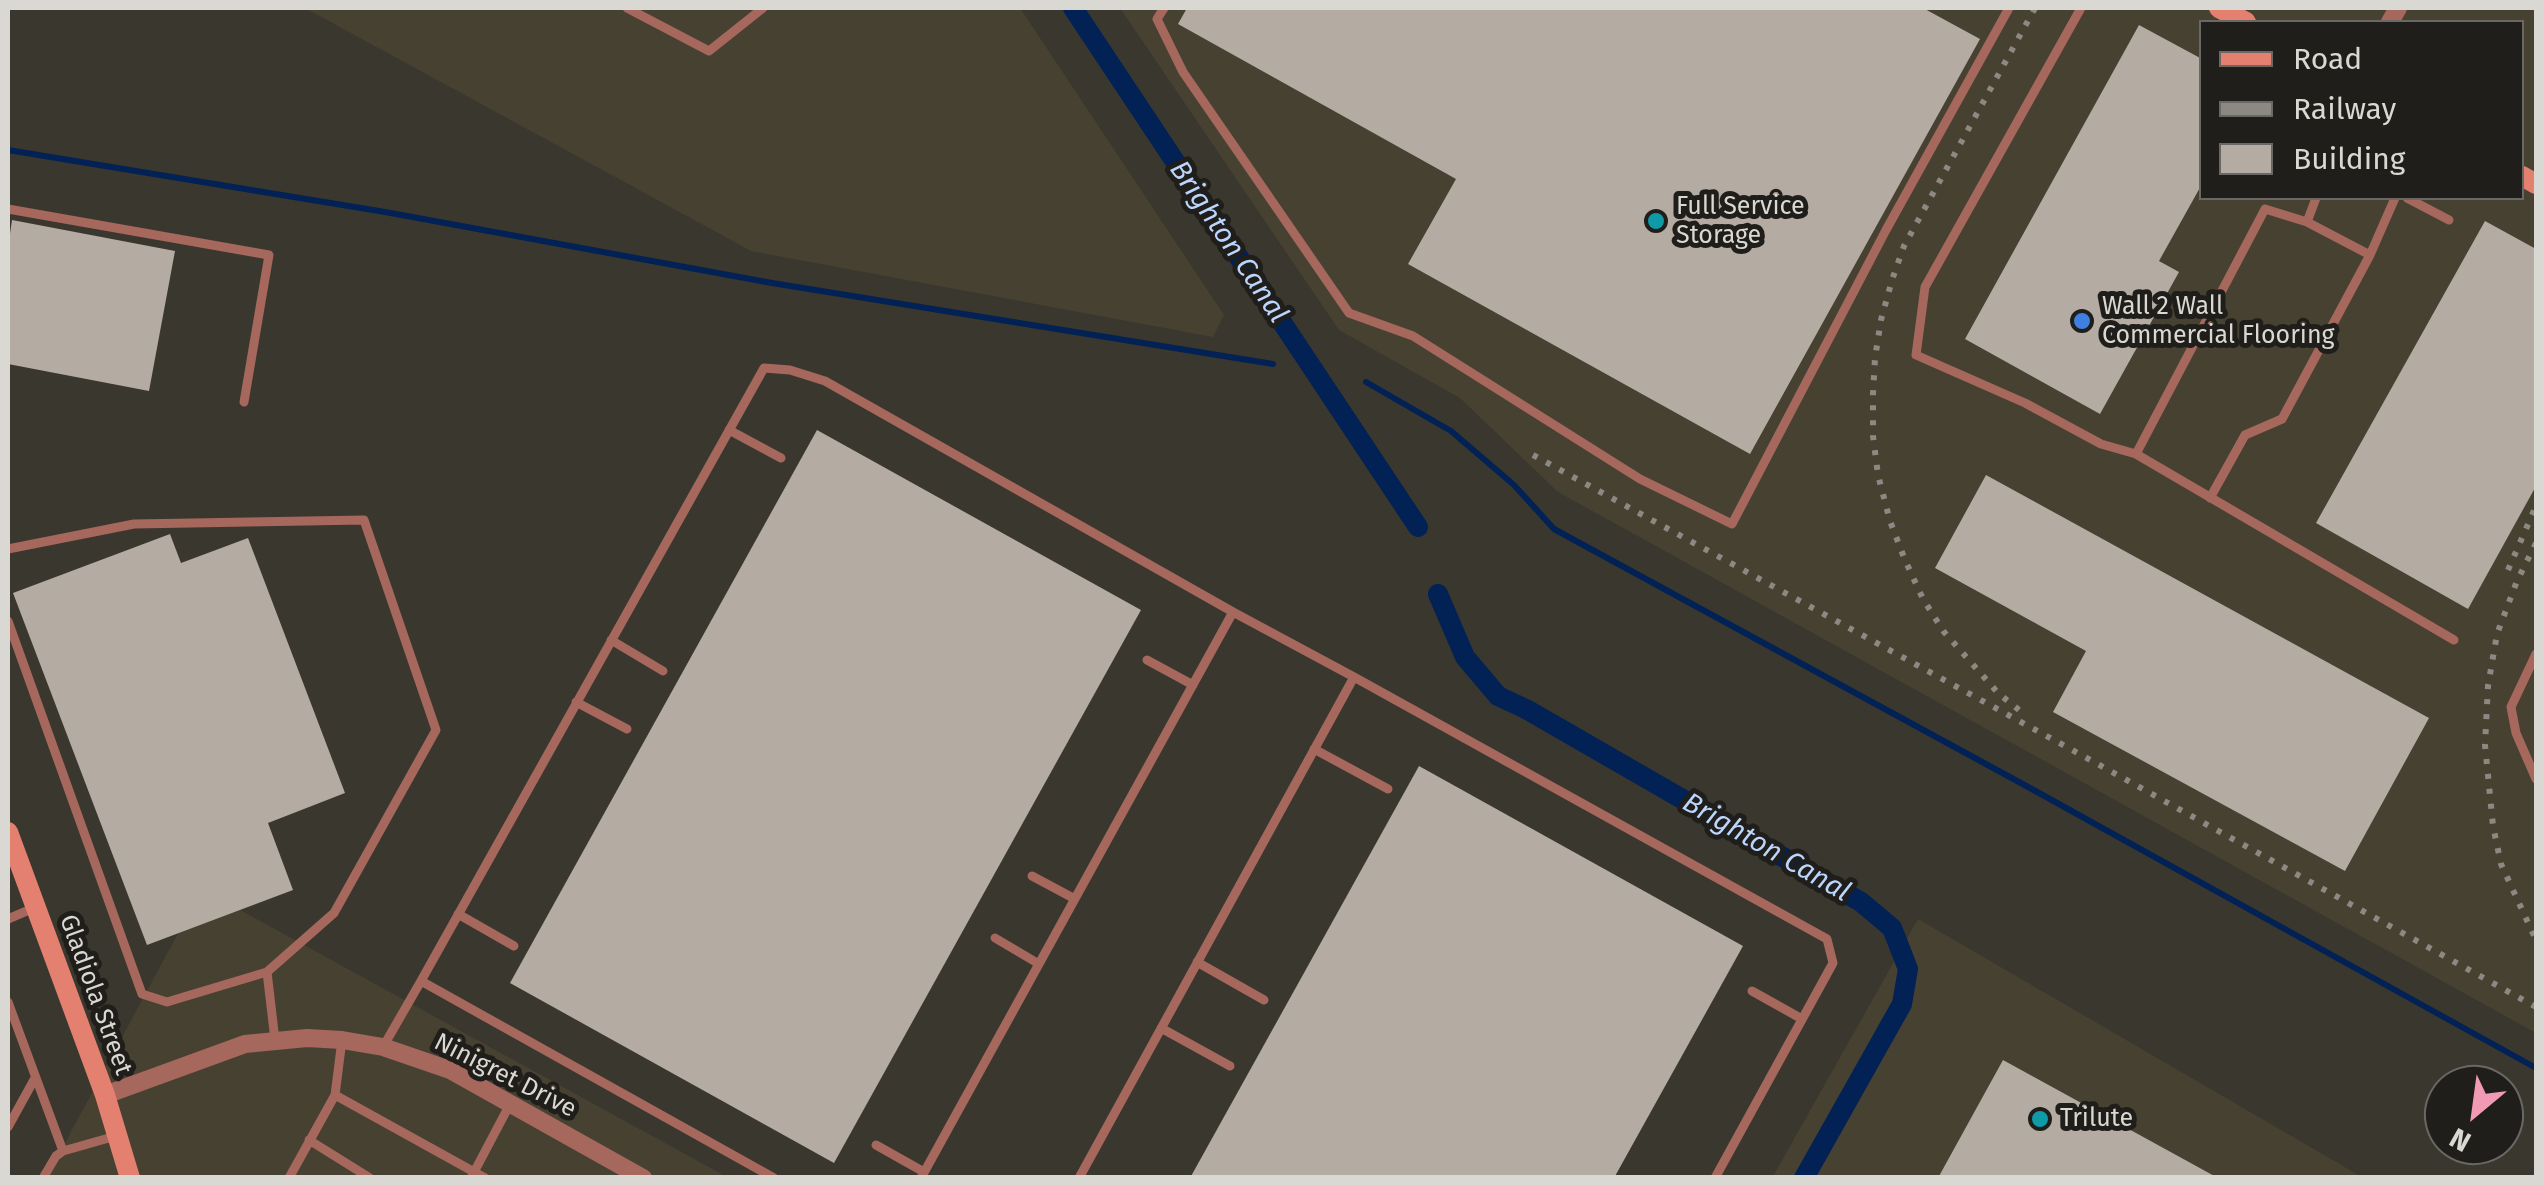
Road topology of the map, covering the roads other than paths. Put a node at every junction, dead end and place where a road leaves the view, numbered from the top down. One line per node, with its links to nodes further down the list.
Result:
1 (627, 8): 2 (lane)
2 (762, 8)
3 (1164, 8): 4 (lane)
4 (2008, 8)
5 (2082, 8): 19 (lane)
6 (2219, 8): 7 (street)
7 (2242, 20)
8 (2266, 200): 13 (lane)
9 (2315, 200): 15 (lane)
10 (2394, 200): 16 (lane)
11 (2412, 200): 14 (lane)
12 (8, 209): 17 (lane)
13 (2264, 209): 15 (lane); 19 (lane)
14 (2448, 220)
15 (2307, 222): 16 (lane)
16 (2370, 255): 21 (lane)
17 (244, 402)
18 (728, 430): 20 (lane); 23 (lane); 25 (lane)
19 (2136, 454): 21 (lane)
20 (782, 458)
21 (2210, 498): 26 (lane)
22 (8, 549): 47 (lane)
23 (1233, 612): 30 (lane); 31 (lane)
24 (8, 621): 47 (lane)
25 (611, 640): 29 (lane); 32 (lane)
26 (2454, 640)
27 (2536, 654): 35 (lane)
28 (1147, 660): 31 (lane)
29 (663, 671)
30 (1354, 678): 34 (lane); 52 (lane)
31 (1192, 685): 39 (lane)
32 (576, 702): 33 (lane); 41 (lane)
33 (627, 730)
34 (1314, 749): 36 (lane); 45 (lane)
35 (2536, 780)
36 (1388, 789)
37 (8, 832): 40 (street, Gladiola Street)
38 (1032, 876): 39 (lane)
39 (1075, 899): 46 (lane)
40 (36, 908): 42 (lane); 60 (street, Gladiola Street)
41 (458, 914): 44 (lane); 48 (lane)
42 (8, 919)
43 (995, 938): 46 (lane)
44 (514, 946)
45 (1197, 962): 50 (lane); 53 (lane)
46 (1039, 964): 68 (lane)
47 (267, 972): 54 (lane)
48 (421, 980): 56 (lane); 75 (lane)
49 (1752, 991): 52 (lane)
50 (1264, 1000)
51 (8, 1002): 58 (lane)
52 (1802, 1019): 77 (lane)
53 (1161, 1028): 57 (lane); 76 (lane)
54 (275, 1040): 55 (street, Ninigret Drive); 60 (street, Ninigret Drive)
55 (342, 1040): 56 (street, Ninigret Drive); 59 (lane)
56 (384, 1048): 61 (street, Ninigret Drive)
57 (1230, 1066)
58 (35, 1078): 62 (lane); 66 (lane)
59 (335, 1095): 64 (lane); 67 (lane)
60 (106, 1096): 63 (street, Gladiola Street)
61 (510, 1104): 67 (lane); 69 (street, Ninigret Drive)
62 (8, 1126)
63 (119, 1136): 66 (lane); 71 (street, Gladiola Street)
64 (309, 1140): 72 (lane); 73 (lane)
65 (876, 1145): 68 (lane)
66 (63, 1151): 70 (lane)
67 (472, 1174): 74 (lane)
68 (922, 1175)
69 (642, 1177)
70 (43, 1178)
71 (130, 1178)
72 (289, 1178)
73 (370, 1178)
74 (485, 1178)
75 (774, 1178)
76 (1079, 1178)
77 (1716, 1178)

